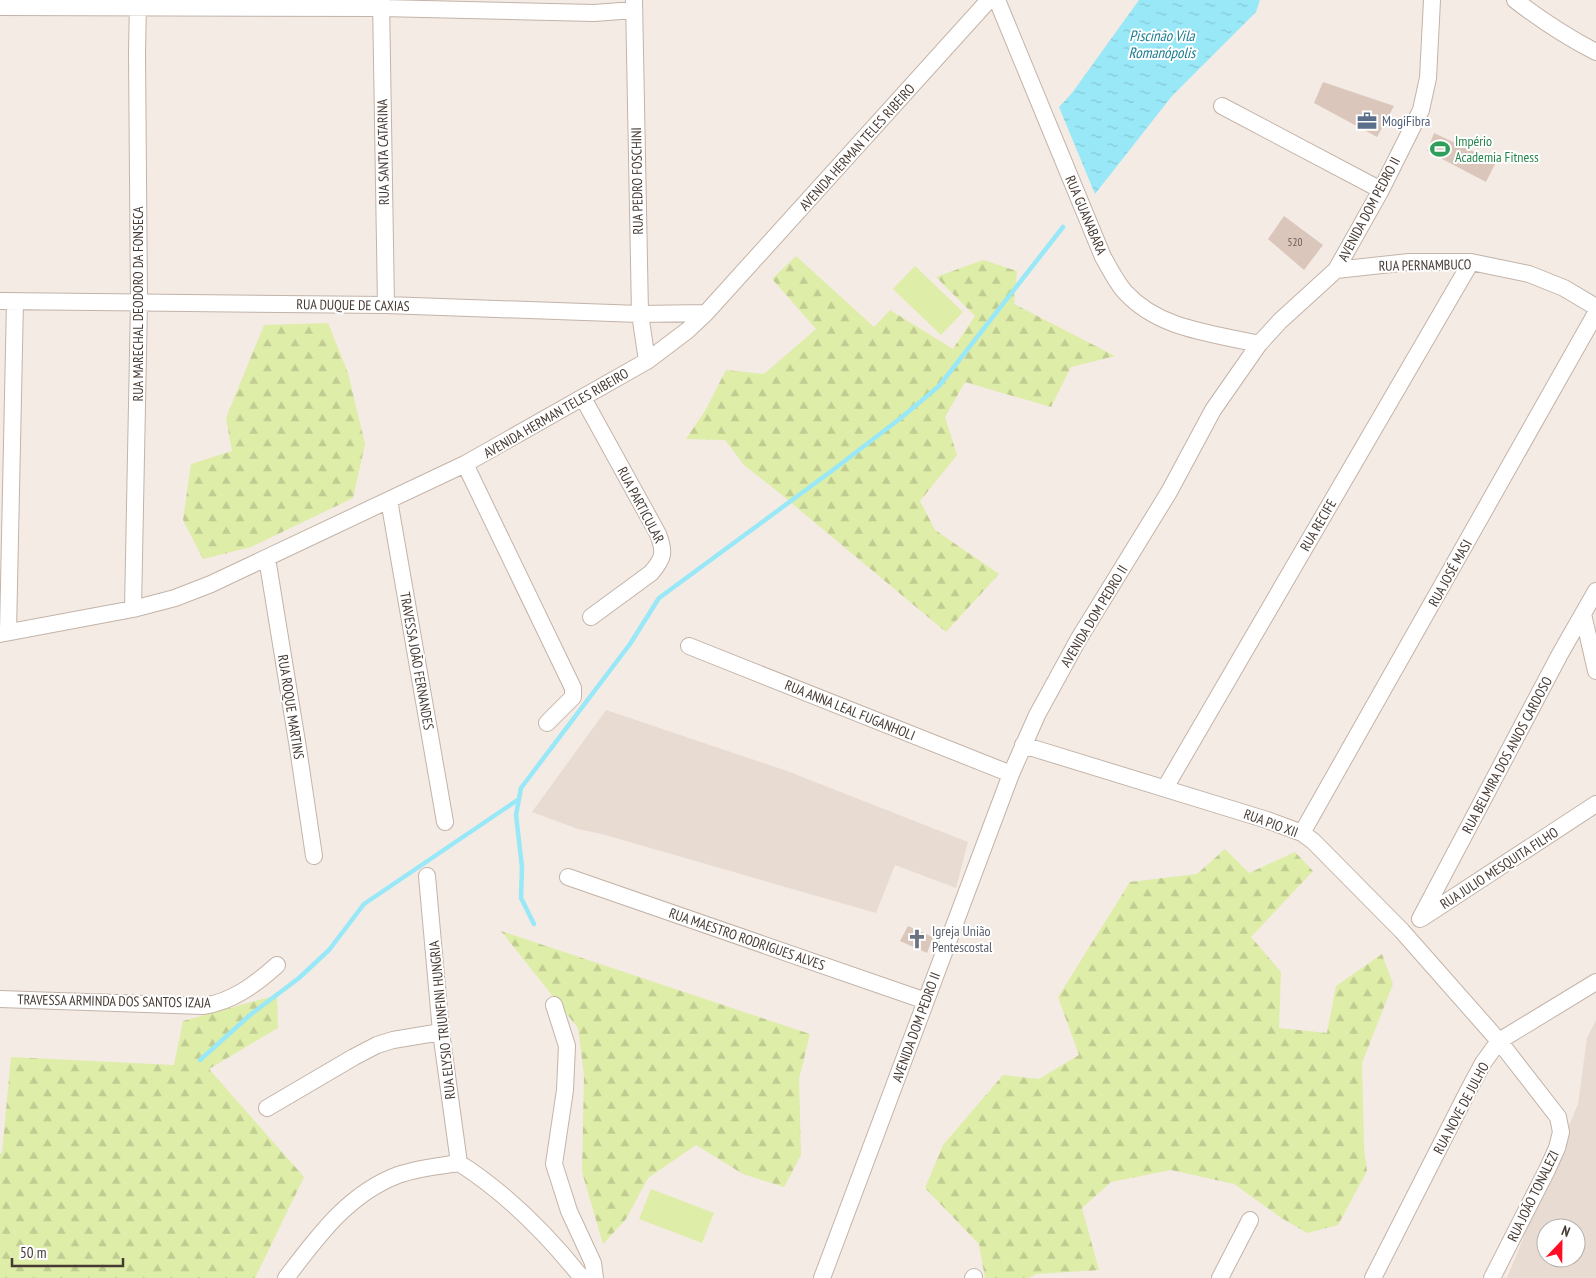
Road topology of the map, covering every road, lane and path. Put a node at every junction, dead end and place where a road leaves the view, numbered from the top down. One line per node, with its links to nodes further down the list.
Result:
1 (989, 0): 20 (street, AVENIDA HERMAN TELES RIBEIRO)
2 (997, 0): 21 (street, RUA GUANABARA)
3 (1432, 0): 11 (street, AVENIDA DOM PEDRO II)
4 (1515, 0): 9 (street)
5 (138, 3): 7 (street); 8 (street); 15 (street, RUA MARECHAL DEODORO DA FONSECA)
6 (637, 3): 7 (street); 19 (street, RUA PEDRO FOSCHINI)
7 (381, 4): 16 (street, RUA SANTA CATARINA)
8 (0, 7)
9 (1596, 52)
10 (1222, 106): 11 (street)
11 (1381, 190): 13 (street, AVENIDA DOM PEDRO II)
12 (1471, 262): 13 (street, RUA PERNAMBUCO); 17 (street, RUA PERNAMBUCO); 37 (street, RUA RECIFE)
13 (1336, 270): 21 (street, AVENIDA DOM PEDRO II)
14 (7, 301): 15 (street, RUA DUQUE DE CAXIAS); 31 (street)
15 (139, 302): 16 (street, RUA DUQUE DE CAXIAS); 28 (street, RUA MARECHAL DEODORO DA FONSECA)
16 (386, 305): 19 (street, RUA DUQUE DE CAXIAS)
17 (1596, 306)
18 (1596, 313): 40 (street, RUA JOSÉ MASI)
19 (640, 314): 20 (street, RUA DUQUE DE CAXIAS); 22 (street, RUA PEDRO FOSCHINI)
20 (706, 314): 22 (street, AVENIDA HERMAN TELES RIBEIRO)
21 (1259, 344): 35 (street, AVENIDA DOM PEDRO II)
22 (647, 361): 23 (street, AVENIDA HERMAN TELES RIBEIRO)
23 (582, 398): 24 (street, AVENIDA HERMAN TELES RIBEIRO); 30 (street, RUA PARTICULAR)
24 (465, 464): 25 (street, AVENIDA HERMAN TELES RIBEIRO); 34 (street)
25 (389, 500): 26 (street, AVENIDA HERMAN TELES RIBEIRO); 39 (street, TRAVESSA JOÃO FERNANDES)
26 (267, 558): 28 (street, AVENIDA HERMAN TELES RIBEIRO); 41 (street, RUA ROQUE MARTINS)
27 (1596, 591): 29 (street, RUA BELMIRA DOS ANJOS CARDOSO)
28 (133, 609): 31 (street, AVENIDA HERMAN TELES RIBEIRO)
29 (1583, 614): 33 (street); 44 (street, RUA BELMIRA DOS ANJOS CARDOSO)
30 (591, 617)
31 (4, 633)
32 (689, 646): 36 (street, RUA ANNA LEAL FUGANHOLI)
33 (1596, 671)
34 (547, 723)
35 (1023, 745): 36 (street, AVENIDA DOM PEDRO II); 37 (street, RUA PIO XII)
36 (1011, 774): 49 (street, AVENIDA DOM PEDRO II)
37 (1165, 788): 40 (street, RUA PIO XII)
38 (1596, 804): 44 (street, RUA JULIO MESQUITA FILHO)
39 (445, 822)
40 (1302, 833): 45 (street, RUA PIO XII)
41 (314, 856)
42 (427, 876): 51 (street, RUA ELYSIO TRIUNFINI HUNGRIA)
43 (568, 876): 49 (street, RUA MAESTRO RODRIGUES ALVES)
44 (1420, 920): 45 (street, RUA JULIO MESQUITA FILHO)
45 (1402, 931): 52 (street, RUA PIO XII)
46 (277, 965): 48 (street, TRAVESSA ARMINDA DOS SANTOS IZAJA)
47 (1596, 982): 52 (street, RUA NOVE DE JULHO)
48 (0, 999)
49 (926, 1001): 59 (street, AVENIDA DOM PEDRO II)
50 (554, 1005): 58 (street)
51 (441, 1032): 53 (street); 54 (street, RUA ELYSIO TRIUNFINI HUNGRIA)
52 (1499, 1041): 61 (street, RUA NOVE DE JULHO); 62 (street, RUA JOÃO TONALEZI)
53 (267, 1108)
54 (459, 1163): 56 (street); 57 (street)
55 (1250, 1220): 60 (street)
56 (286, 1278)
57 (582, 1278)
58 (595, 1278)
59 (822, 1278)
60 (1220, 1278)
61 (1374, 1278)
62 (1492, 1278)

